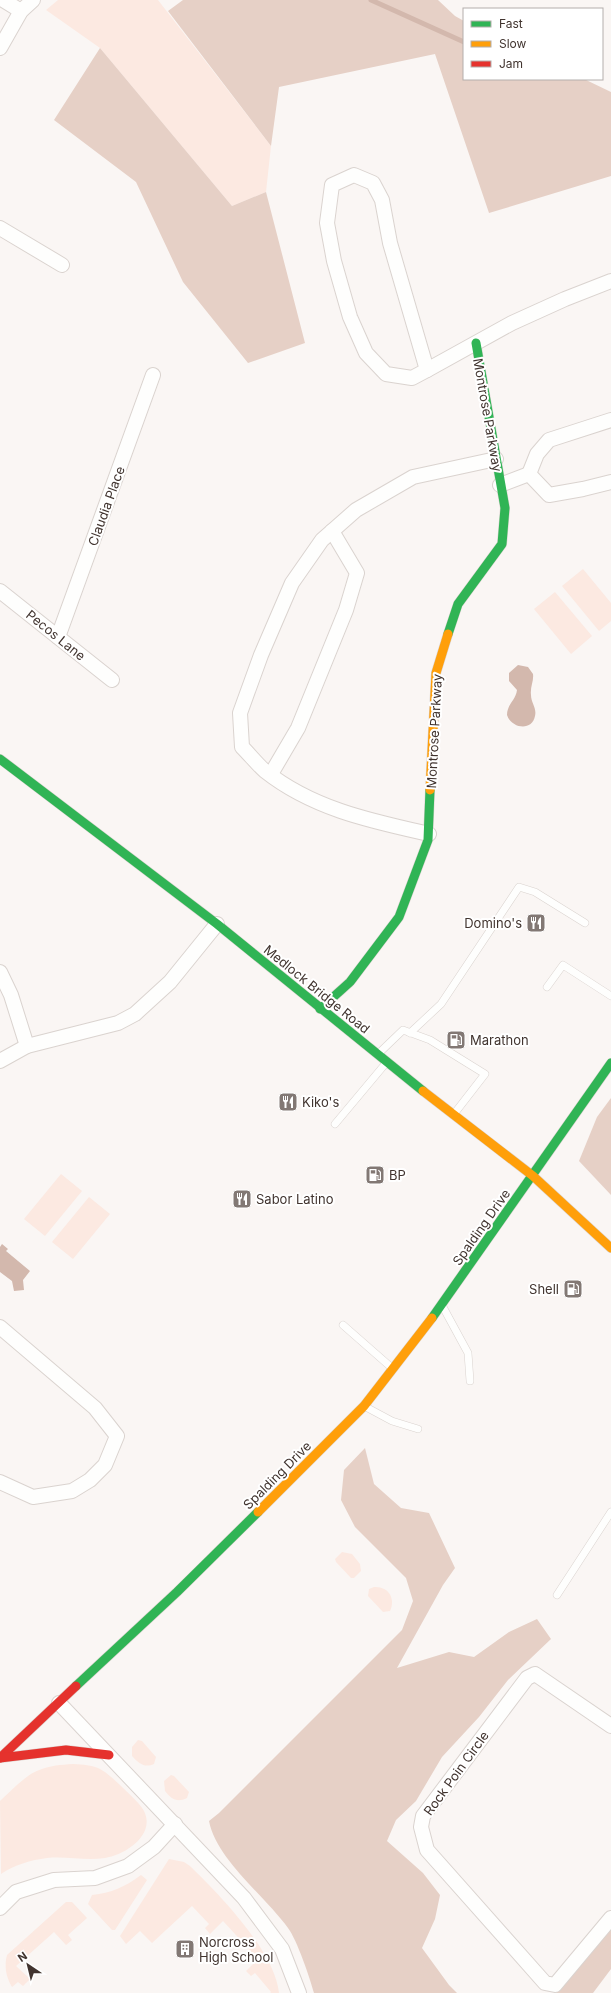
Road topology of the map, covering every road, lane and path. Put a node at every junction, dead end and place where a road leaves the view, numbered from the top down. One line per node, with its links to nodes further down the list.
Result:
1 (3, 0): 3 (street)
2 (33, 0): 3 (street)
3 (21, 11): 4 (street)
4 (0, 48)
5 (0, 228): 6 (street)
6 (62, 265)
7 (611, 281): 8 (street, Montrose Parkway)
8 (476, 343): 9 (street, Montrose Parkway); 12 (main road, Montrose Parkway)
9 (426, 370): 9 (street, Montrose Parkway)
10 (153, 375): 18 (street, Claudia Place)
11 (611, 420): 13 (street)
12 (496, 459): 15 (main road, Montrose Parkway); 16 (street)
13 (529, 474): 14 (street); 15 (street)
14 (611, 482)
15 (500, 485): 22 (main road, Montrose Parkway)
16 (332, 531): 21 (street); 21 (street)
17 (0, 591): 18 (street, Pecos Lane)
18 (58, 637): 19 (street, Pecos Lane)
19 (112, 680)
20 (0, 759): 24 (main road, Medlock Bridge Road)
21 (271, 774): 22 (street)
22 (429, 834): 28 (main road, Montrose Parkway)
23 (585, 923): 29 (lane)
24 (216, 924): 28 (main road, Medlock Bridge Road); 30 (street)
25 (0, 972): 30 (street)
26 (547, 987): 27 (lane)
27 (611, 996)
28 (320, 1009): 31 (main road, Medlock Bridge Road)
29 (410, 1033): 31 (lane); 35 (lane)
30 (28, 1046): 32 (street)
31 (378, 1054): 33 (main road, Medlock Bridge Road)
32 (0, 1061)
33 (387, 1061): 35 (main road, Medlock Bridge Road); 36 (lane)
34 (611, 1062): 37 (main road, Spalding Drive)
35 (453, 1115): 37 (main road, Medlock Bridge Road)
36 (335, 1124)
37 (533, 1176): 38 (main road, Medlock Bridge Road); 39 (main road, Spalding Drive)
38 (611, 1248)
39 (442, 1305): 42 (main road, Spalding Drive); 43 (lane)
40 (343, 1325): 42 (lane)
41 (0, 1327): 46 (street)
42 (394, 1370): 44 (main road, Spalding Drive)
43 (470, 1381)
44 (364, 1406): 45 (lane); 49 (main road, Spalding Drive)
45 (418, 1428)
46 (0, 1482)
47 (611, 1512): 48 (lane)
48 (557, 1595)
49 (60, 1703): 51 (street); 52 (main road, Spalding Drive)
50 (611, 1726): 55 (street, Rock Poin Circle)
51 (109, 1755): 52 (main road); 53 (street)
52 (0, 1758)
53 (174, 1824): 54 (street); 56 (street)
54 (0, 1908)
55 (611, 1918)
56 (299, 1993)

